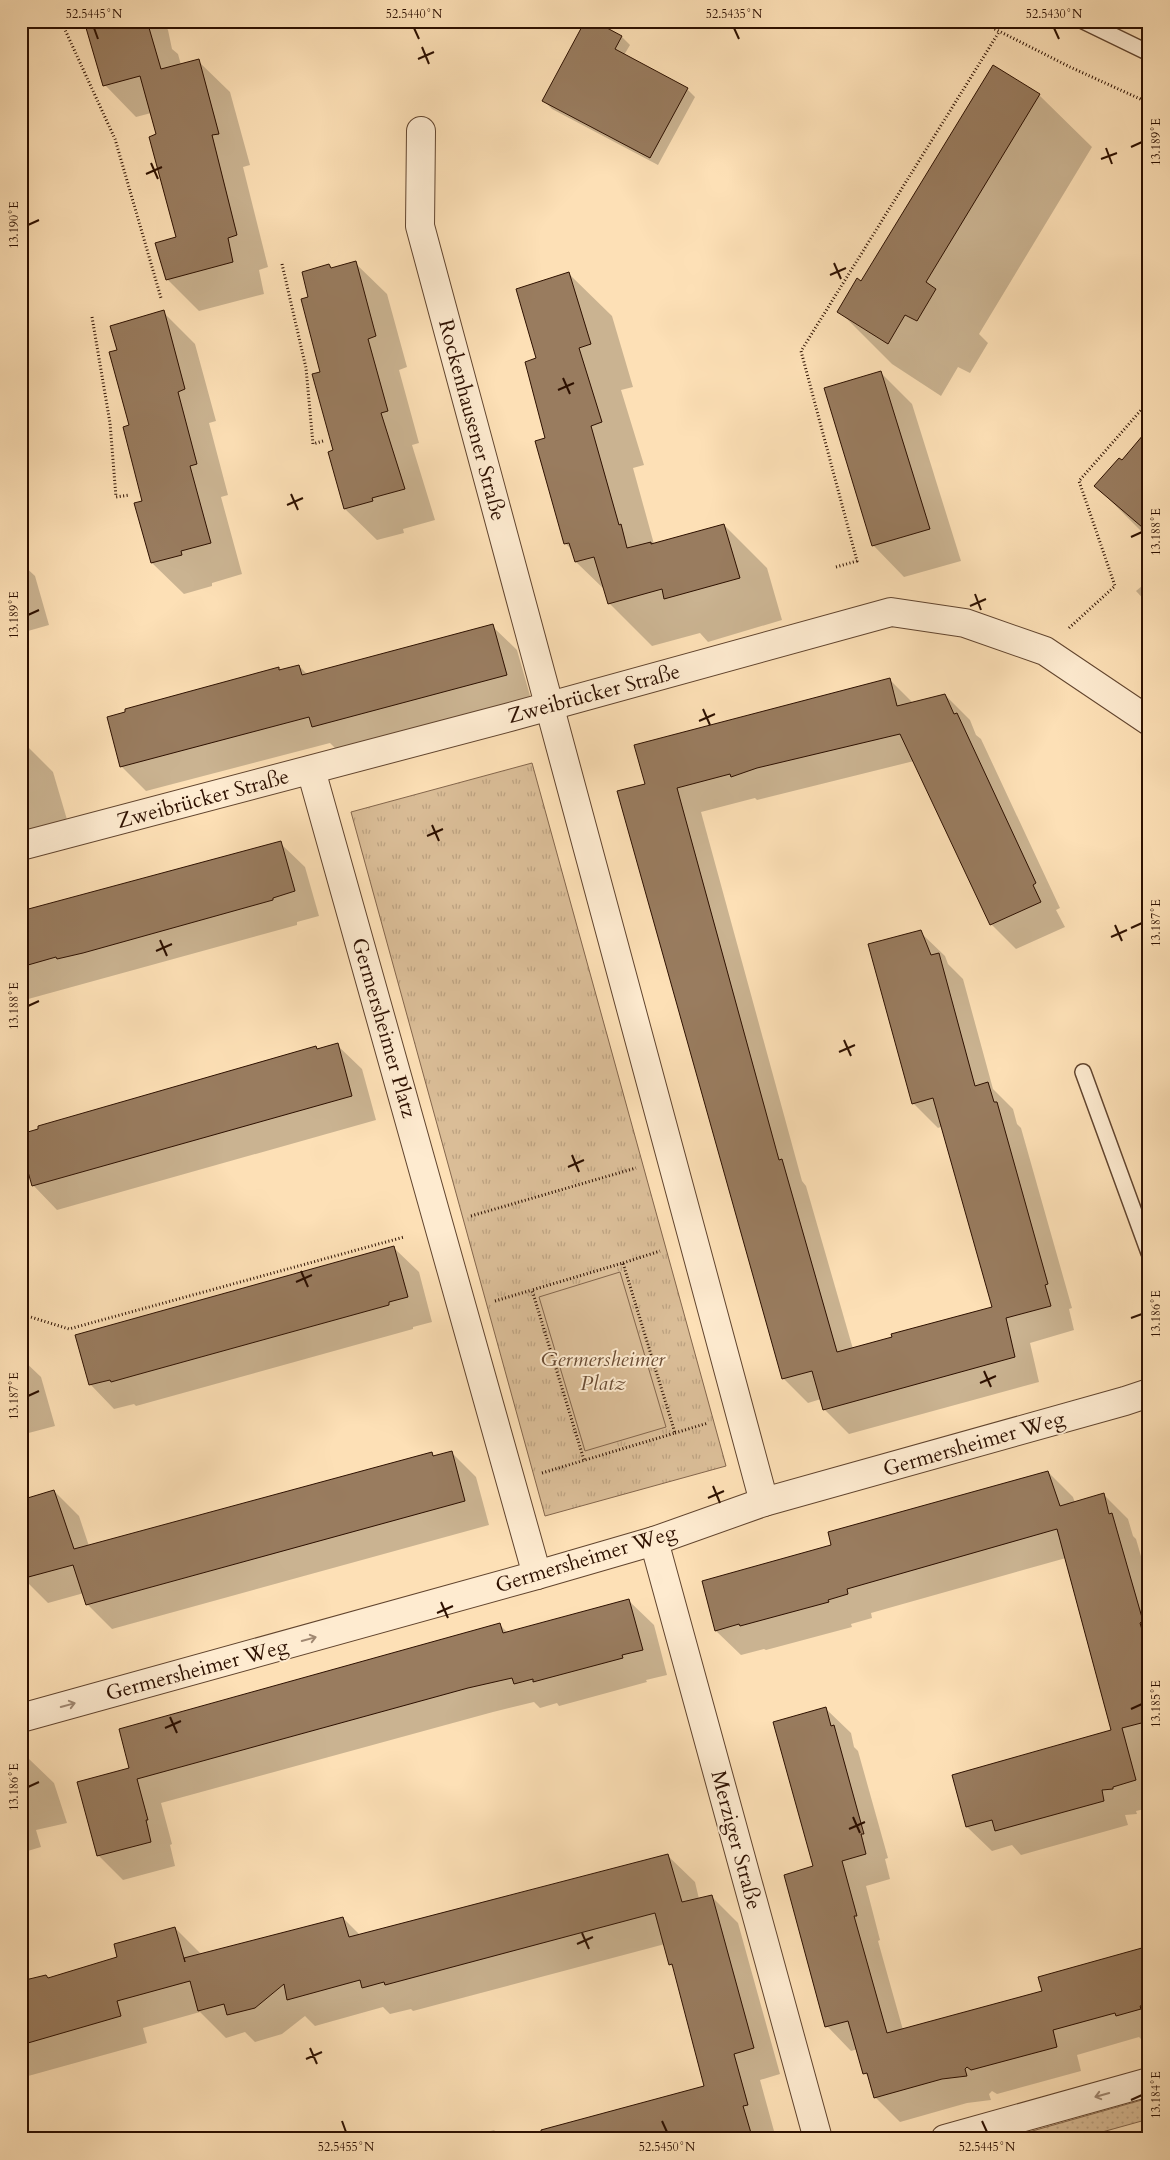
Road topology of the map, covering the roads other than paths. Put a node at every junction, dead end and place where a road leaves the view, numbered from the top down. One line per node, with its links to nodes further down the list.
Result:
1 (1083, 21): 2 (lane)
2 (1149, 53)
3 (421, 130): 4 (street, Rockenhausener Straße)
4 (550, 706): 5 (street, Zweibrücker Straße); 6 (street, Zweibrücker Straße); 11 (street)
5 (1149, 721)
6 (311, 770): 7 (street, Zweibrücker Straße); 13 (street, Germersheimer Platz)
7 (21, 846)
8 (1083, 1072): 9 (lane)
9 (1149, 1253)
10 (1149, 1393): 11 (street, Germersheimer Weg)
11 (764, 1502): 12 (street, Germersheimer Weg)
12 (654, 1540): 13 (street, Germersheimer Weg); 16 (street, Merziger Straße)
13 (537, 1576): 14 (street, Germersheimer Weg, one-way to 13)
14 (21, 1718)
15 (1149, 2082): 17 (street, one-way to 17)
16 (818, 2139)
17 (945, 2139)

